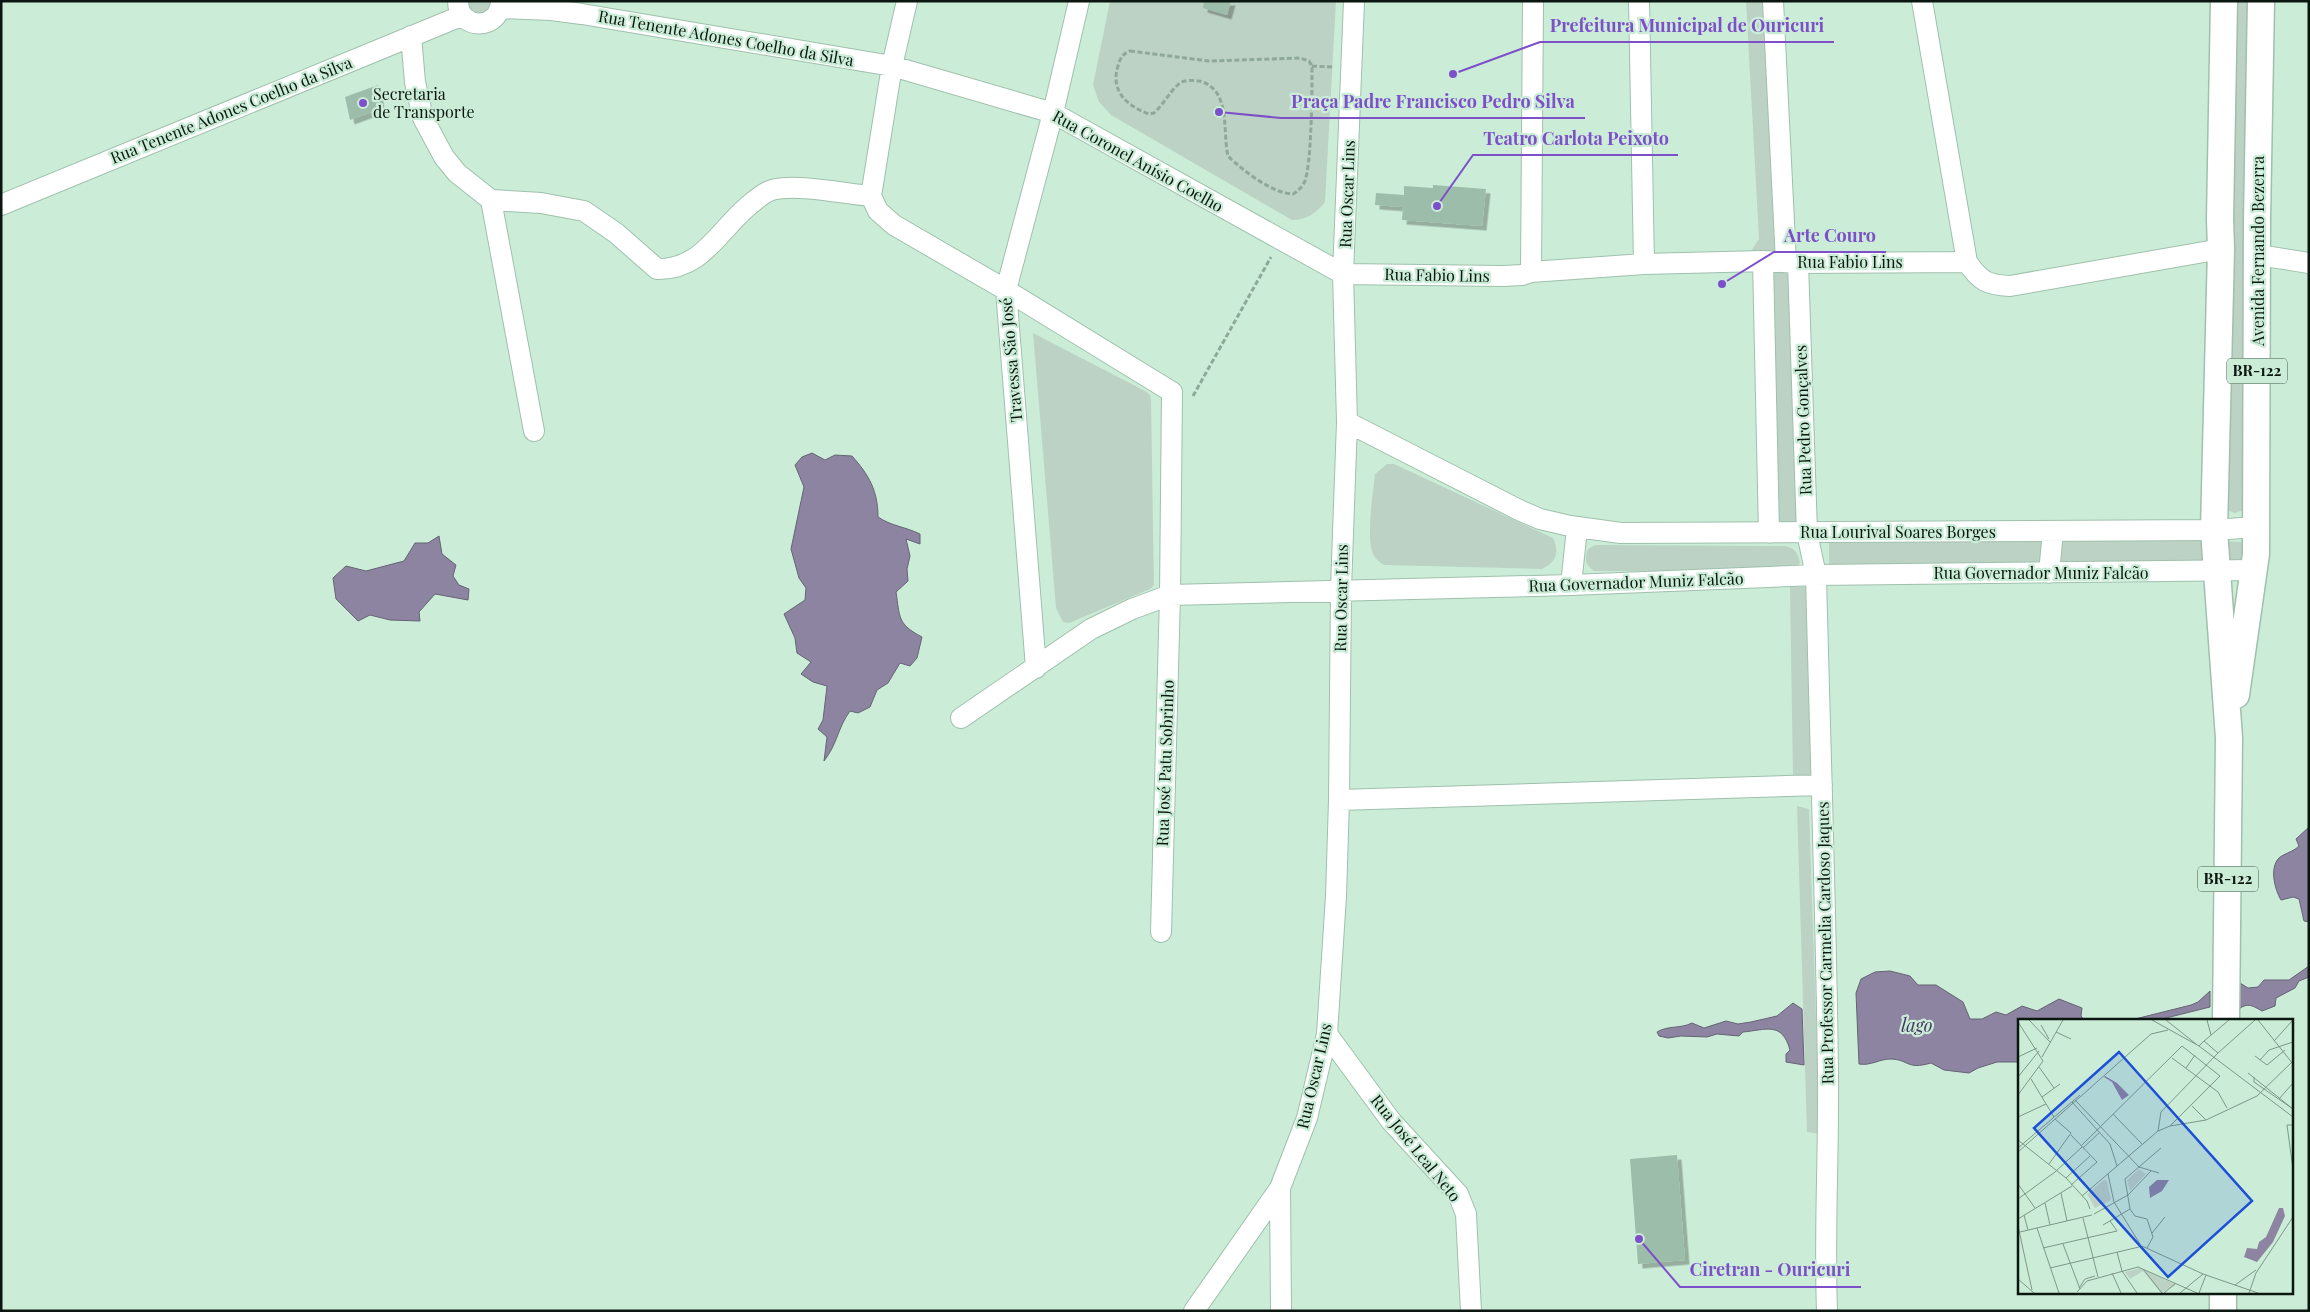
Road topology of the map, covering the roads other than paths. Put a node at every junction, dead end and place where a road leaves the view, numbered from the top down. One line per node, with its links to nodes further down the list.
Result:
1 (908, 1): 13 (street)
2 (1080, 1): 14 (street, Travessa São José)
3 (1354, 1): 28 (street, Rua Oscar Lins)
4 (1533, 1): 27 (street)
5 (1639, 1): 26 (street)
6 (1774, 1): 24 (street, Rua Pedro Gonçalves)
7 (1922, 1): 23 (street)
8 (2224, 1): 15 (main road, Avenida Fernando Bezerra / BR-122)
9 (2261, 1): 16 (main road, Avenida Fernando Bezerra / BR-122)
10 (500, 5): 11 (street); 13 (street, Rua Tenente Adones Coelho da Silva)
11 (460, 8): 12 (street, Rua Tenente Adones Coelho da Silva)
12 (411, 36): 18 (street); 19 (street, Rua Tenente Adones Coelho da Silva)
13 (892, 66): 14 (street, Rua Coronel Anísio Coelho); 17 (street)
14 (1053, 113): 28 (street, Rua Coronel Anísio Coelho); 29 (street, Travessa São José)
15 (2221, 151): 16 (main road); 20 (main road, Avenida Fernando Bezerra / BR-122)
16 (2258, 151): 21 (main road, Avenida Fernando Bezerra / BR-122)
17 (871, 196): 18 (street); 29 (street)
18 (491, 200): 31 (street)
19 (1, 205)
20 (2221, 249): 23 (street); 34 (main road, Avenida Fernando Bezerra / BR-122)
21 (2258, 255): 25 (street); 32 (main road, Avenida Fernando Bezerra / BR-122)
22 (1763, 261): 24 (street, Rua Fabio Lins); 26 (street, Rua Fabio Lins); 37 (street)
23 (1967, 262): 24 (street, Rua Fabio Lins)
24 (1792, 263): 36 (street, Rua Pedro Gonçalves)
25 (2309, 263)
26 (1644, 264): 27 (street, Rua Fabio Lins)
27 (1531, 272): 28 (street, Rua Fabio Lins)
28 (1343, 274): 30 (street, Rua Oscar Lins)
29 (1006, 290): 44 (street, Rua José Patu Sobrinho); 45 (street, Travessa São José)
30 (1347, 422): 33 (street, Rua Lourival Soares Borges); 43 (street, Rua Oscar Lins)
31 (534, 431)
32 (2256, 527): 34 (street, Rua Lourival Soares Borges); 38 (main road, Avenida Fernando Bezerra / BR-122)
33 (1578, 528): 37 (street, Rua Lourival Soares Borges); 42 (street)
34 (2214, 530): 35 (street, Rua Lourival Soares Borges); 39 (main road, Avenida Fernando Bezerra / BR-122)
35 (2053, 532): 36 (street, Rua Lourival Soares Borges); 40 (street)
36 (1807, 533): 37 (street, Rua Lourival Soares Borges); 41 (street, Rua Pedro Gonçalves)
37 (1769, 534)
38 (2255, 570): 39 (street, Rua Governador Muniz Falcão); 47 (main road, Avenida Fernando Bezerra / BR-122)
39 (2215, 572): 40 (street, Rua Governador Muniz Falcão); 47 (main road, Avenida Fernando Bezerra / BR-122)
40 (2049, 573): 41 (street, Rua Governador Muniz Falcão)
41 (1816, 575): 42 (street, Rua Governador Muniz Falcão); 48 (street, Rua Professor Carmelia Cardoso Jaques)
42 (1571, 585): 43 (street, Rua Governador Muniz Falcão)
43 (1341, 589): 44 (street, Rua Governador Muniz Falcão); 49 (street, Rua Oscar Lins)
44 (1170, 594): 45 (street, Rua Governador Muniz Falcão); 50 (street, Rua José Patu Sobrinho)
45 (1036, 668): 46 (street, Rua Governador Muniz Falcão)
46 (961, 718)
47 (2229, 738): 51 (main road, Avenida Fernando Bezerra / BR-122)
48 (1822, 785): 49 (street); 58 (street, Rua Professor Carmelia Cardoso Jaques)
49 (1339, 800): 52 (street, Rua Oscar Lins)
50 (1161, 932)
51 (2226, 1019)
52 (1327, 1034): 53 (street, Rua Oscar Lins); 57 (street, Rua José Leal Neto)
53 (1280, 1188): 55 (street); 56 (street)
54 (2223, 1294): 59 (main road)
55 (1194, 1311)
56 (1282, 1311)
57 (1471, 1311)
58 (1827, 1311)
59 (2223, 1311)

